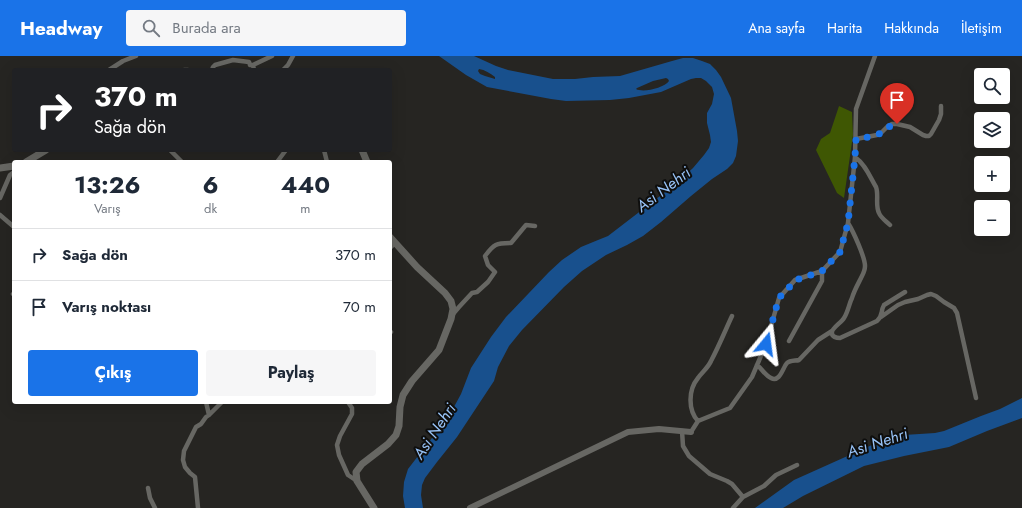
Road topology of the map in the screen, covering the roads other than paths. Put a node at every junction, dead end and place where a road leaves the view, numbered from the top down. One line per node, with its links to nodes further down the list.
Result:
1 (136, 56): 7 (street)
2 (272, 56): 6 (street)
3 (293, 56): 9 (street)
4 (875, 56): 11 (street)
5 (234, 58): 6 (street); 8 (street)
6 (254, 67)
7 (112, 68)
8 (213, 68)
9 (285, 68)
10 (941, 106): 11 (street)
11 (856, 139): 14 (street)
12 (43, 152): 15 (main road)
13 (172, 152): 16 (street)
14 (855, 157): 22 (street); 24 (street)
15 (29, 160)
16 (180, 160)
17 (12, 166): 18 (main road)
18 (0, 168)
19 (12, 174): 20 (street)
20 (0, 198)
21 (0, 215): 23 (street)
22 (848, 223): 27 (street); 32 (street)
23 (12, 225)
24 (890, 225)
25 (535, 226): 29 (street)
26 (392, 243): 29 (main road)
27 (822, 271): 33 (street); 34 (street)
28 (905, 292): 31 (street)
29 (452, 315): 44 (main road)
30 (732, 316): 40 (street)
31 (881, 317): 32 (street); 35 (street)
32 (832, 331): 34 (street)
33 (789, 341)
34 (757, 365): 40 (street)
35 (976, 398)
36 (206, 404): 39 (street)
37 (220, 404): 39 (street)
38 (349, 404): 44 (street)
39 (209, 415): 48 (street)
40 (698, 421): 42 (street)
41 (682, 431): 42 (street); 46 (street); 50 (street)
42 (691, 432)
43 (797, 465): 46 (street)
44 (357, 482): 49 (main road)
45 (148, 488): 47 (street)
46 (743, 497): 51 (street)
47 (154, 508)
48 (198, 508)
49 (374, 508)
50 (470, 508)
51 (733, 508)

